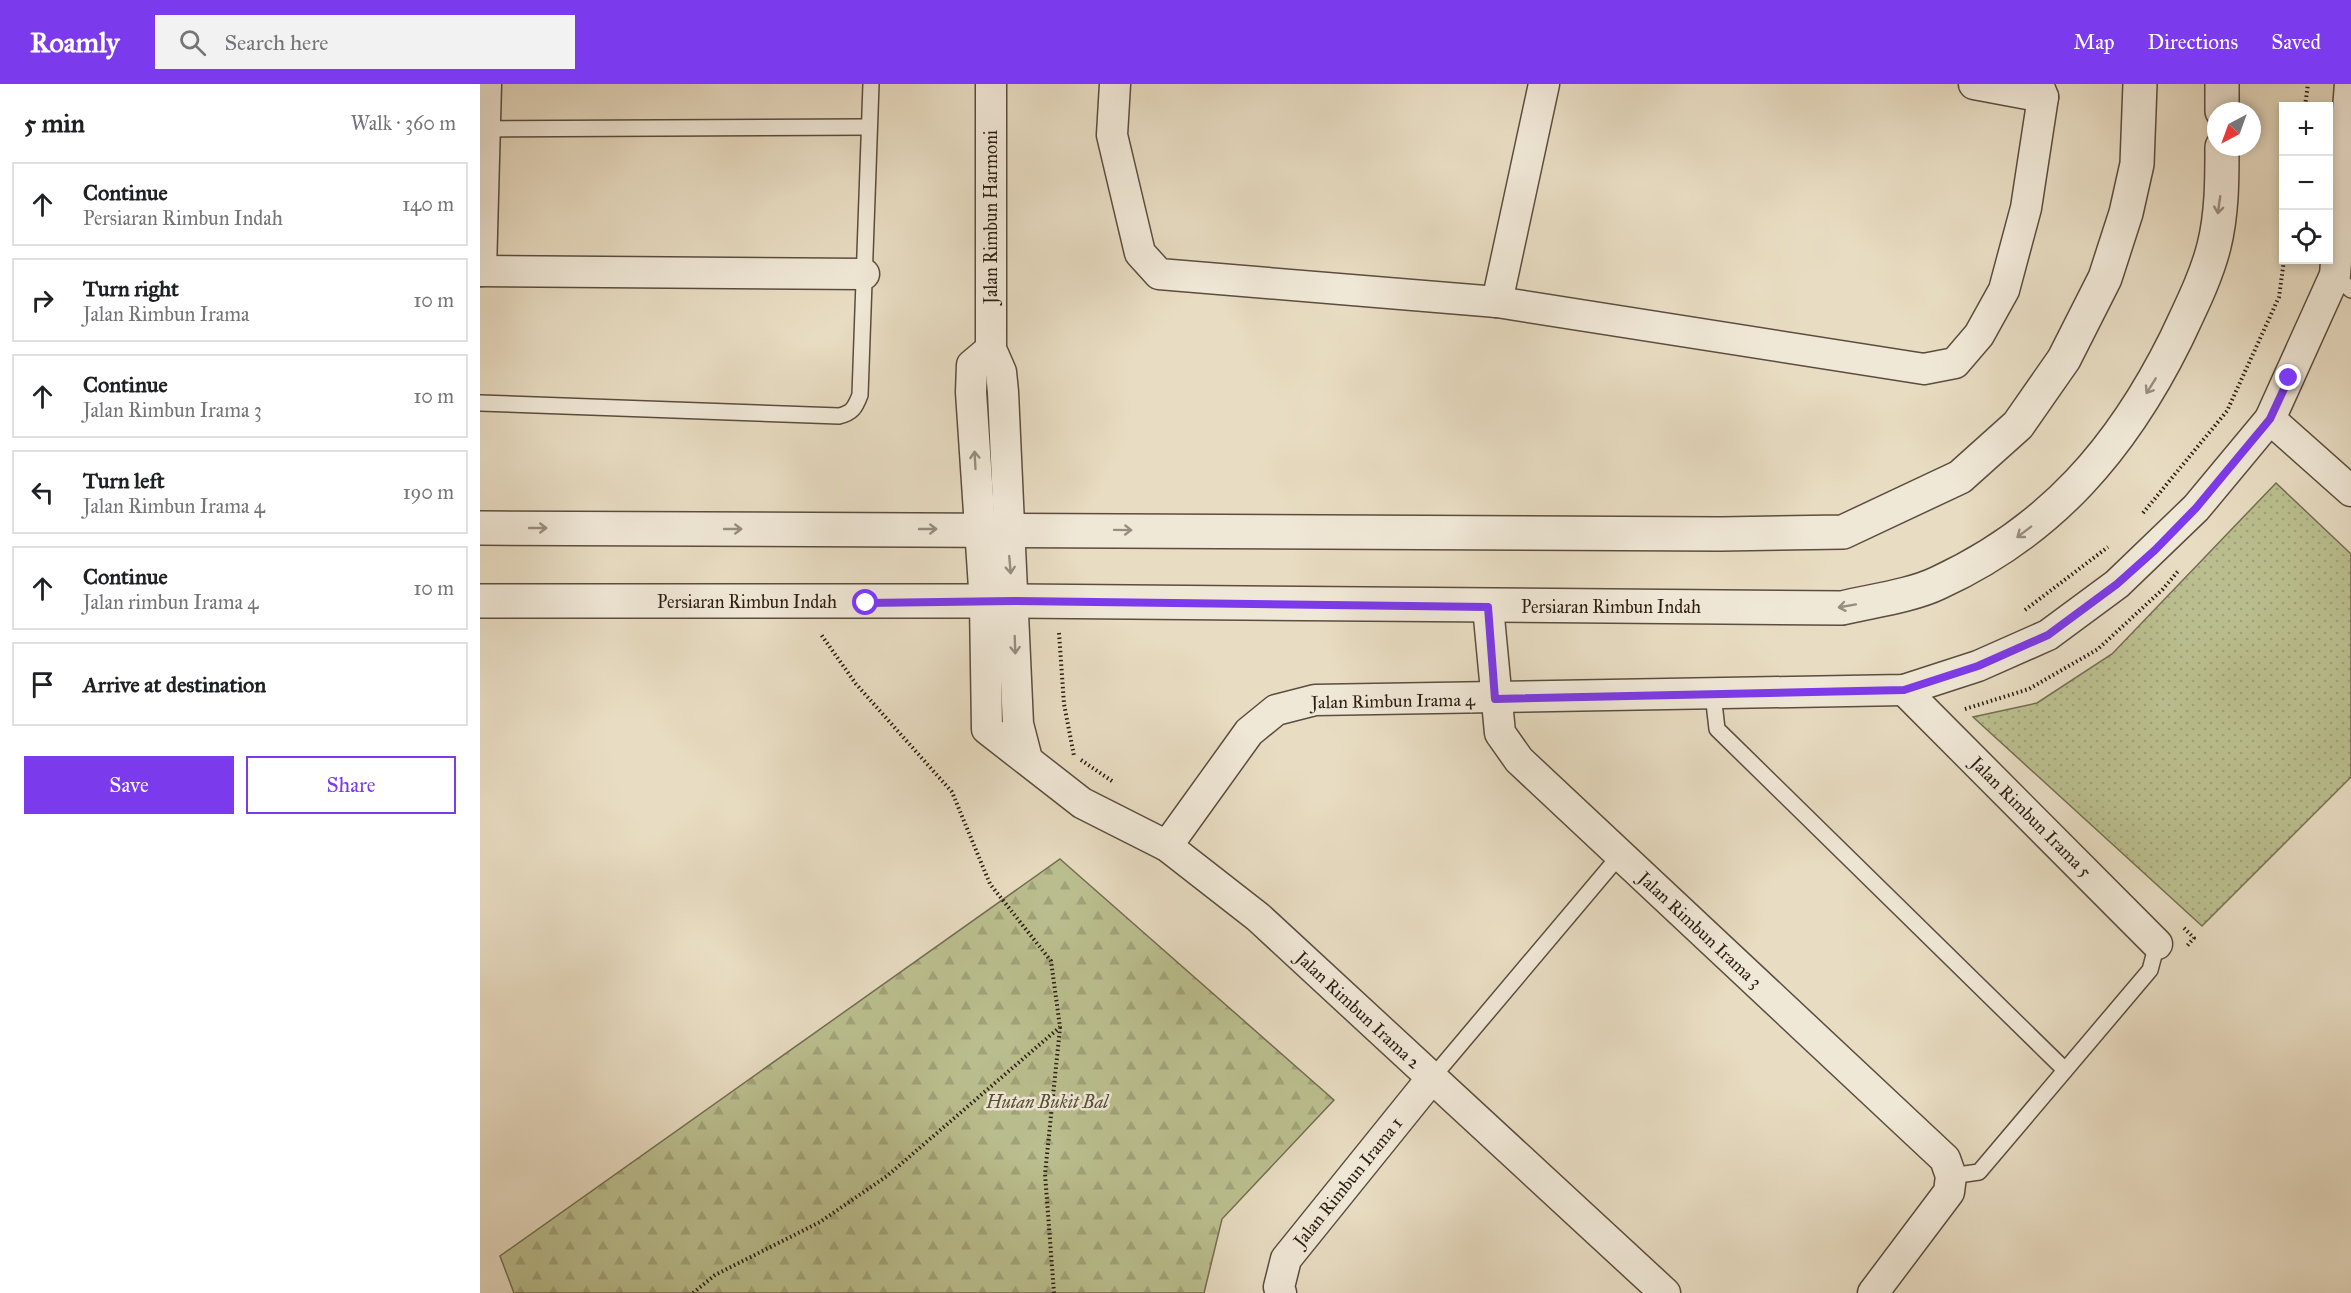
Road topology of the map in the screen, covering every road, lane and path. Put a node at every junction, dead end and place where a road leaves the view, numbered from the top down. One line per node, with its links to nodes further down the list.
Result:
1 (486, 84): 15 (street)
2 (871, 84): 14 (lane)
3 (991, 84): 25 (street, Jalan Rimbun Harmoni)
4 (1115, 84): 20 (street)
5 (1544, 84): 20 (street)
6 (1974, 84): 10 (street)
7 (2140, 84): 25 (street, one-way to 7)
8 (2222, 84): 12 (street)
9 (2308, 84): 13 (path)
10 (2041, 90): 20 (street)
11 (2350, 92): 19 (street)
12 (2222, 102)
13 (2306, 102)
14 (869, 127): 15 (lane); 17 (lane)
15 (482, 129): 18 (street)
16 (2222, 156): 30 (street, Persiaran Rimbun Indah, one-way to 30)
17 (864, 274): 18 (street); 21 (lane)
18 (480, 276)
19 (2343, 282): 22 (street)
20 (1497, 302)
21 (480, 403)
22 (2270, 419): 23 (street); 31 (street, Jalan Rimbun Irama 4)
23 (2351, 491)
24 (480, 528): 25 (street, one-way to 25)
25 (993, 529): 28 (street, Jalan Rimbun Harmoni)
26 (2184, 563): 34 (path)
27 (480, 601): 29 (street, Persiaran Rimbun Indah)
28 (999, 602): 29 (street, Persiaran Rimbun Indah); 30 (street, Persiaran Rimbun Indah); 35 (street, Jalan Rimbun Irama 2)
29 (799, 603): 40 (path)
30 (1488, 607): 33 (street, Jalan Rimbun Irama 3)
31 (1904, 690): 32 (street, Jalan Rimbun Irama 4); 38 (street, Jalan Rimbun Irama 5)
32 (1713, 694): 33 (street, Jalan Rimbun Irama 4); 41 (lane)
33 (1495, 699): 35 (street, Jalan Rimbun Irama 4); 36 (street, Jalan Rimbun Irama 3)
34 (1957, 711)
35 (1167, 846): 42 (street, Jalan Rimbun Irama 2)
36 (1620, 855): 42 (lane); 43 (street, Jalan Rimbun Irama 3)
37 (2177, 921): 39 (path)
38 (2157, 944): 41 (lane)
39 (2187, 947)
40 (1060, 1027): 44 (path); 45 (path)
41 (2065, 1070): 43 (lane)
42 (1432, 1078): 46 (street, Jalan Rimbun Irama 1); 47 (street, Jalan Rimbun Irama 2)
43 (1951, 1176): 48 (street)
44 (693, 1293)
45 (1054, 1293)
46 (1281, 1293)
47 (1665, 1293)
48 (1873, 1293)

